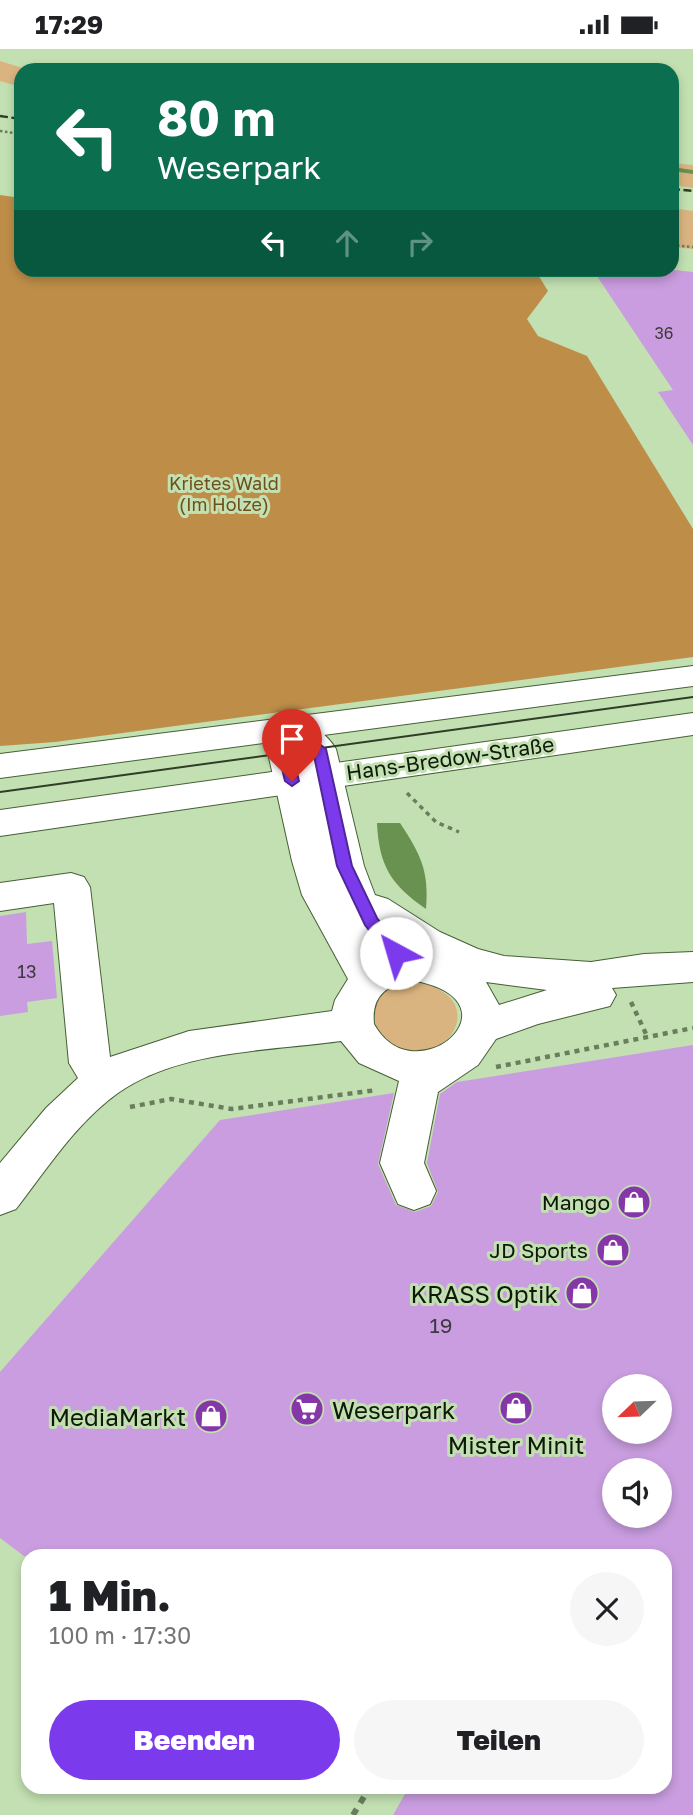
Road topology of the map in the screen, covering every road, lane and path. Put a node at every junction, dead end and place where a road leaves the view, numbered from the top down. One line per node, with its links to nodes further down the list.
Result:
1 (693, 676): 3 (main road)
2 (693, 724): 5 (main road, Hans-Bredow-Straße)
3 (292, 728): 4 (main road); 6 (main road)
4 (0, 766)
5 (382, 767): 6 (main road, Hans-Bredow-Straße); 8 (path)
6 (309, 779): 7 (main road, Hans-Bredow-Straße); 9 (main road); 15 (main road)
7 (0, 823)
8 (459, 832)
9 (356, 895): 11 (main road); 13 (main road)
10 (0, 897): 21 (main road)
11 (408, 965): 15 (main road); 16 (main road)
12 (693, 967): 13 (main road)
13 (589, 976): 16 (main road)
14 (693, 977): 18 (main road)
15 (369, 980): 17 (main road)
16 (470, 988): 18 (main road)
17 (353, 1024): 20 (main road); 21 (main road)
18 (481, 1028): 20 (main road)
19 (693, 1028): 20 (path)
20 (440, 1070): 21 (path); 22 (main road)
21 (93, 1090): 23 (main road)
22 (414, 1191)
23 (0, 1196)
24 (366, 1794): 25 (path)
25 (353, 1815)

